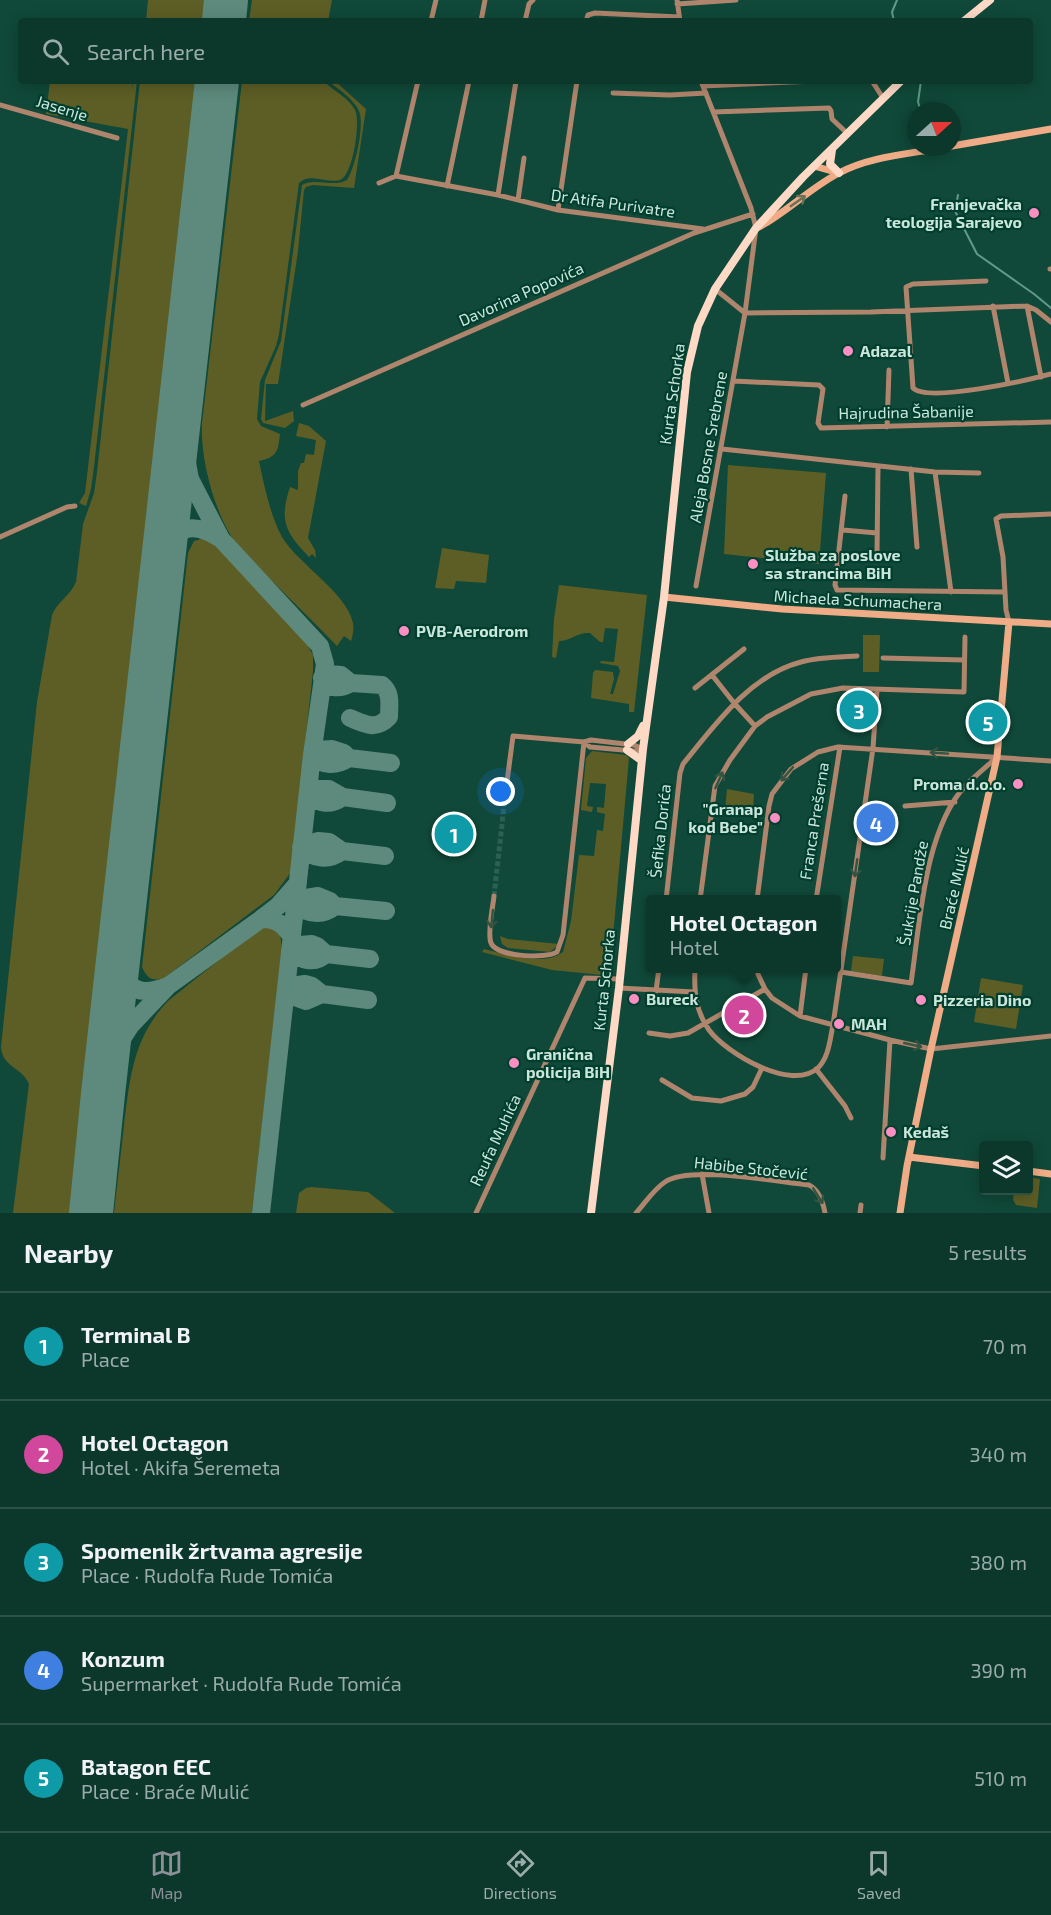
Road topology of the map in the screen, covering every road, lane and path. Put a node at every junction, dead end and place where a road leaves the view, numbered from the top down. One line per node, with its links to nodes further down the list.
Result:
1 (436, 0): 7 (street)
2 (485, 0): 8 (street)
3 (533, 0): 9 (street)
4 (736, 0): 6 (street)
5 (990, 0): 13 (main road)
6 (677, 2): 12 (street)
7 (432, 18)
8 (482, 18)
9 (526, 18)
10 (587, 18): 11 (street)
11 (666, 18)
12 (680, 18)
13 (968, 18)
14 (417, 84): 35 (street)
15 (468, 84): 37 (street)
16 (516, 84): 38 (street)
17 (577, 84): 40 (street)
18 (702, 84): 22 (street, Aleja Bosne Srebrene)
19 (874, 84): 23 (street)
20 (898, 84): 23 (main road, Kurta Schorka)
21 (613, 93): 22 (street)
22 (706, 93): 25 (street, Aleja Bosne Srebrene)
23 (883, 99): 27 (main road, Kurta Schorka)
24 (0, 105): 28 (street, Jasenje)
25 (713, 112): 27 (street); 41 (street, Aleja Bosne Srebrene)
26 (1051, 129): 29 (street)
27 (848, 134): 30 (main road, Kurta Schorka)
28 (117, 138)
29 (961, 144)
30 (832, 150): 33 (main road, Kurta Schorka); 34 (main road)
31 (907, 154): 34 (street)
32 (524, 158): 39 (street)
33 (814, 166): 34 (street); 42 (main road, Kurta Schorka)
34 (839, 173): 42 (street, one-way to 34)
35 (396, 176): 36 (street); 37 (street, Dr Atifa Purivatre)
36 (379, 183)
37 (447, 186): 38 (street, Dr Atifa Purivatre)
38 (498, 195): 39 (street, Dr Atifa Purivatre)
39 (518, 200): 40 (street, Dr Atifa Purivatre)
40 (558, 210): 43 (street, Dr Atifa Purivatre)
41 (753, 214): 42 (street, Aleja Bosne Srebrene); 43 (street, Davorina Popovića)
42 (756, 228): 45 (main road, Kurta Schorka); 49 (street, Aleja Bosne Srebrene)
43 (704, 229): 56 (street, Davorina Popovića)
44 (986, 281): 48 (street)
45 (715, 289): 49 (street); 75 (main road, Kurta Schorka)
46 (993, 306): 47 (street); 48 (street); 55 (street)
47 (1027, 306): 50 (street); 53 (street)
48 (906, 310): 49 (street); 55 (street)
49 (745, 312): 54 (street, Aleja Bosne Srebrene)
50 (1051, 322)
51 (889, 370): 58 (street)
52 (1051, 374): 53 (street)
53 (1041, 377): 55 (street)
54 (733, 381): 58 (street, Hajrudina Šabanije); 59 (street, Aleja Bosne Srebrene)
55 (1008, 384)
56 (303, 405)
57 (1051, 422): 58 (street, Hajrudina Šabanije)
58 (887, 427)
59 (722, 448): 60 (street); 72 (street, Aleja Bosne Srebrene)
60 (878, 466): 61 (street); 68 (street)
61 (911, 469): 62 (street); 70 (street)
62 (935, 472): 63 (street); 73 (street)
63 (979, 473)
64 (845, 496): 67 (street)
65 (75, 506): 69 (street)
66 (1051, 514): 74 (street)
67 (843, 530): 68 (street); 73 (street)
68 (877, 533): 71 (street)
69 (0, 537)
70 (917, 547)
71 (877, 555)
72 (696, 586)
73 (951, 592): 74 (street)
74 (1005, 592): 76 (street)
75 (664, 597): 76 (street, Michaela Schumachera); 87 (main road, Kurta Schorka)
76 (1009, 622): 77 (street, Michaela Schumachera); 94 (street, Braće Mulić)
77 (1051, 624)
78 (965, 637): 82 (street)
79 (744, 649): 83 (street)
80 (857, 656): 86 (street, Šefika Dorića)
81 (883, 658): 82 (street)
82 (964, 660): 85 (street)
83 (712, 675): 84 (street); 86 (street)
84 (695, 688)
85 (877, 690): 88 (street); 92 (street)
86 (734, 703): 88 (street); 100 (street, Šefika Dorića)
87 (646, 720): 90 (main road); 93 (main road, Kurta Schorka)
88 (755, 726): 101 (street, one-way to 88)
89 (584, 742): 90 (street); 97 (street); 104 (street, one-way to 89)
90 (628, 747): 93 (street); 95 (main road)
91 (839, 747): 92 (street); 102 (street, one-way to 102); 103 (street, Franca Prešerna)
92 (873, 748): 94 (street, one-way to 92); 105 (street, one-way to 105)
93 (642, 749): 95 (main road, Kurta Schorka)
94 (997, 757): 96 (street); 98 (street, Šukrije Pandže); 121 (street, Braće Mulić)
95 (642, 760): 111 (main road, Kurta Schorka)
96 (1051, 761)
97 (505, 797)
98 (955, 802): 99 (street); 105 (street, Šukrije Pandže)
99 (905, 806)
100 (667, 895)
101 (701, 895)
102 (758, 895)
103 (817, 895)
104 (494, 896)
105 (841, 972)
106 (658, 973): 113 (street)
107 (695, 973): 114 (street)
108 (757, 973): 112 (street)
109 (805, 973): 115 (street)
110 (841, 973): 117 (street)
111 (619, 984): 113 (street); 133 (street, Reufa Muhića); 134 (main road, Kurta Schorka)
112 (765, 989): 115 (street); 116 (street)
113 (656, 991): 114 (street)
114 (694, 992): 116 (street)
115 (800, 1016): 117 (street)
116 (705, 1023): 118 (street); 122 (street)
117 (833, 1025): 120 (street); 123 (street)
118 (649, 1033)
119 (1051, 1036): 121 (street)
120 (890, 1040): 121 (street, one-way to 121); 127 (street)
121 (931, 1049): 126 (street, Braće Mulić)
122 (762, 1068): 123 (street); 124 (street)
123 (816, 1069): 125 (street)
124 (662, 1080)
125 (851, 1118)
126 (909, 1157): 128 (street); 139 (street, Braće Mulić)
127 (883, 1158)
128 (979, 1165)
129 (1033, 1172): 131 (street)
130 (702, 1174): 135 (street, Habibe Stočević); 136 (street); 137 (street, Habibe Stočević, one-way to 137)
131 (1051, 1174)
132 (861, 1205): 138 (street)
133 (476, 1213)
134 (591, 1213)
135 (636, 1213)
136 (709, 1213)
137 (825, 1213)
138 (860, 1213)
139 (900, 1213)

